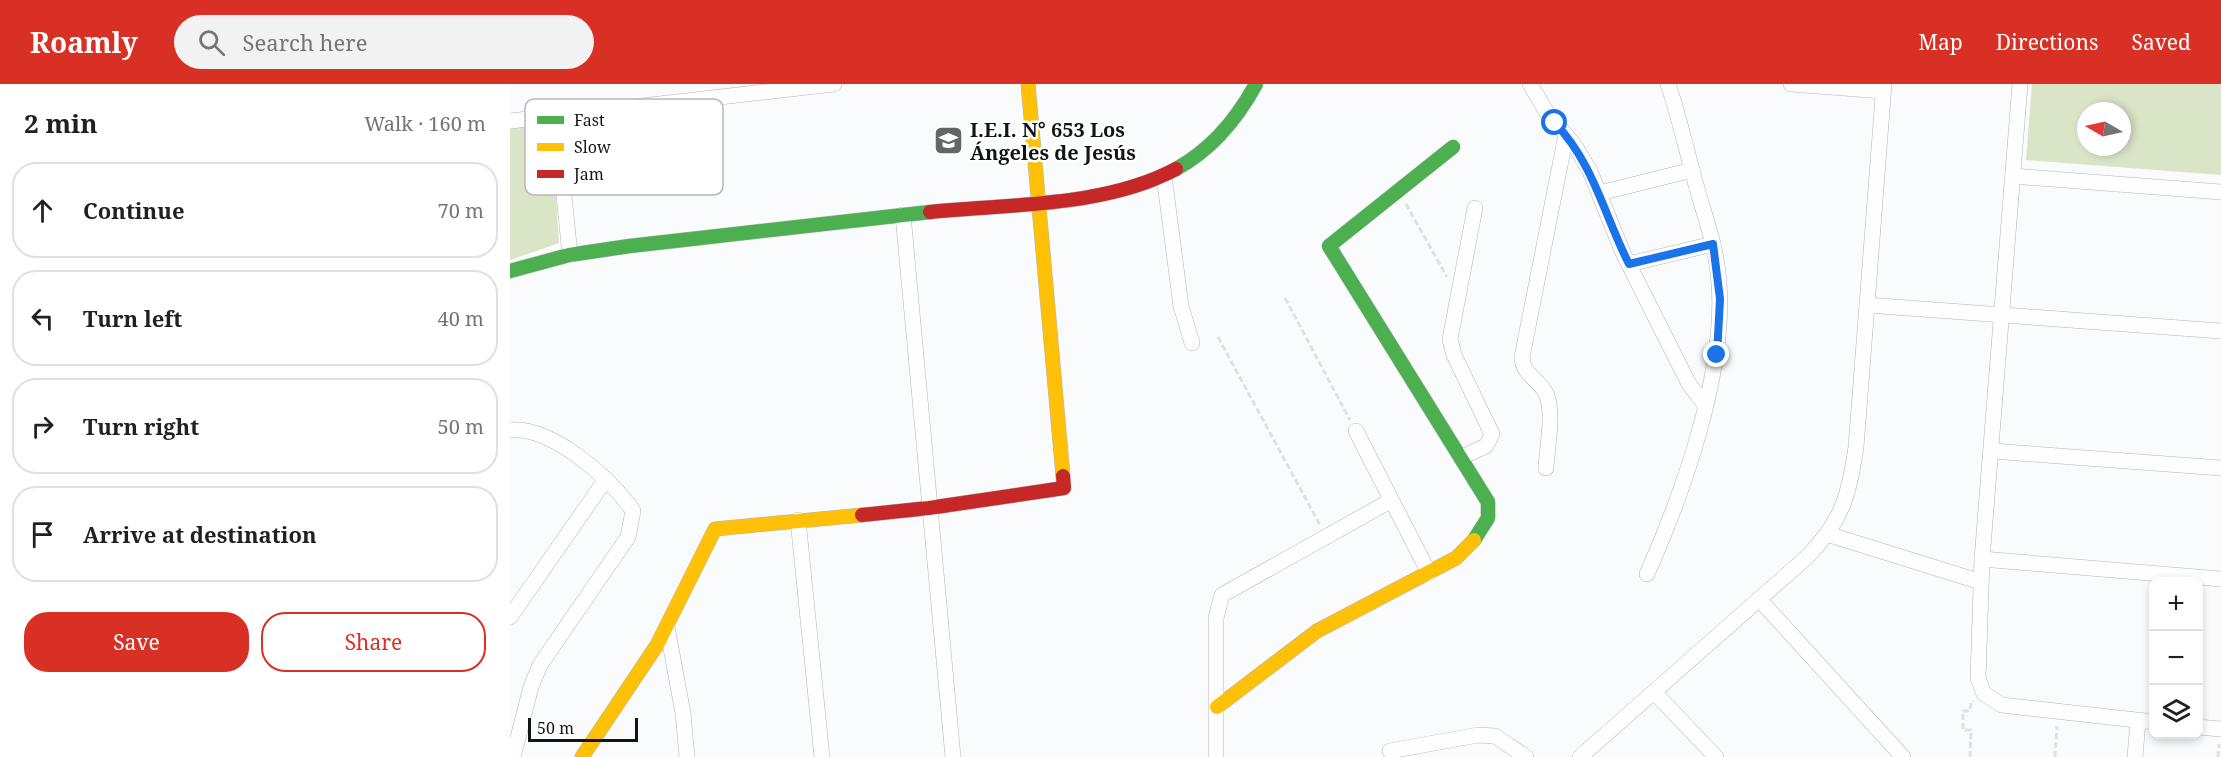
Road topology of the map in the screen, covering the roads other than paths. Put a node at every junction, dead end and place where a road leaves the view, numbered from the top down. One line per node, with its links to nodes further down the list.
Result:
1 (834, 84): 8 (street)
2 (1028, 84): 21 (street)
3 (1256, 84): 16 (street)
4 (1530, 84): 13 (street)
5 (1668, 84): 15 (street)
6 (1791, 84): 9 (street)
7 (2020, 84): 17 (street)
8 (812, 85): 10 (street)
9 (1883, 88): 28 (street)
10 (696, 99)
11 (525, 119): 12 (street)
12 (510, 121)
13 (1566, 135): 19 (street); 37 (street)
14 (1454, 147): 36 (street)
15 (1692, 170): 19 (street); 24 (street)
16 (1164, 176): 21 (street); 31 (street)
17 (2013, 176): 18 (street); 29 (street)
18 (2221, 192)
19 (1600, 193): 26 (street)
20 (564, 195): 25 (street)
21 (1039, 200): 23 (street); 41 (street)
22 (1475, 208): 36 (street)
23 (903, 215): 25 (street); 41 (street)
24 (1713, 244): 26 (street); 32 (street)
25 (570, 255): 27 (street)
26 (1629, 264): 32 (street)
27 (510, 271)
28 (1867, 305): 29 (street); 43 (street)
29 (2002, 314): 30 (street); 35 (street)
30 (2221, 331)
31 (1192, 343)
32 (1705, 405): 46 (street)
33 (510, 430): 39 (street)
34 (1356, 431): 40 (street)
35 (1992, 451): 38 (street); 44 (street)
36 (1462, 457): 45 (street)
37 (1546, 468)
38 (2221, 468)
39 (606, 479): 50 (street); 58 (street)
40 (1390, 501): 45 (street); 53 (street)
41 (929, 508): 42 (street); 62 (street)
42 (798, 520): 51 (street); 61 (street)
43 (1827, 534): 48 (street); 49 (street)
44 (1982, 559): 47 (street); 48 (street)
45 (1429, 573): 53 (street)
46 (1647, 574)
47 (2221, 579)
48 (1981, 582): 54 (street)
49 (1759, 599): 52 (street); 67 (street)
50 (510, 617)
51 (668, 627): 59 (street); 60 (street)
52 (1654, 693): 65 (street); 66 (street)
53 (1217, 707): 63 (street)
54 (2146, 722): 68 (street)
55 (2203, 728): 56 (street)
56 (2220, 733)
57 (1390, 751): 64 (street)
58 (513, 757)
59 (582, 757)
60 (687, 757)
61 (822, 757)
62 (953, 757)
63 (1216, 757)
64 (1526, 757)
65 (1580, 757)
66 (1716, 757)
67 (1904, 757)
68 (2135, 757)

